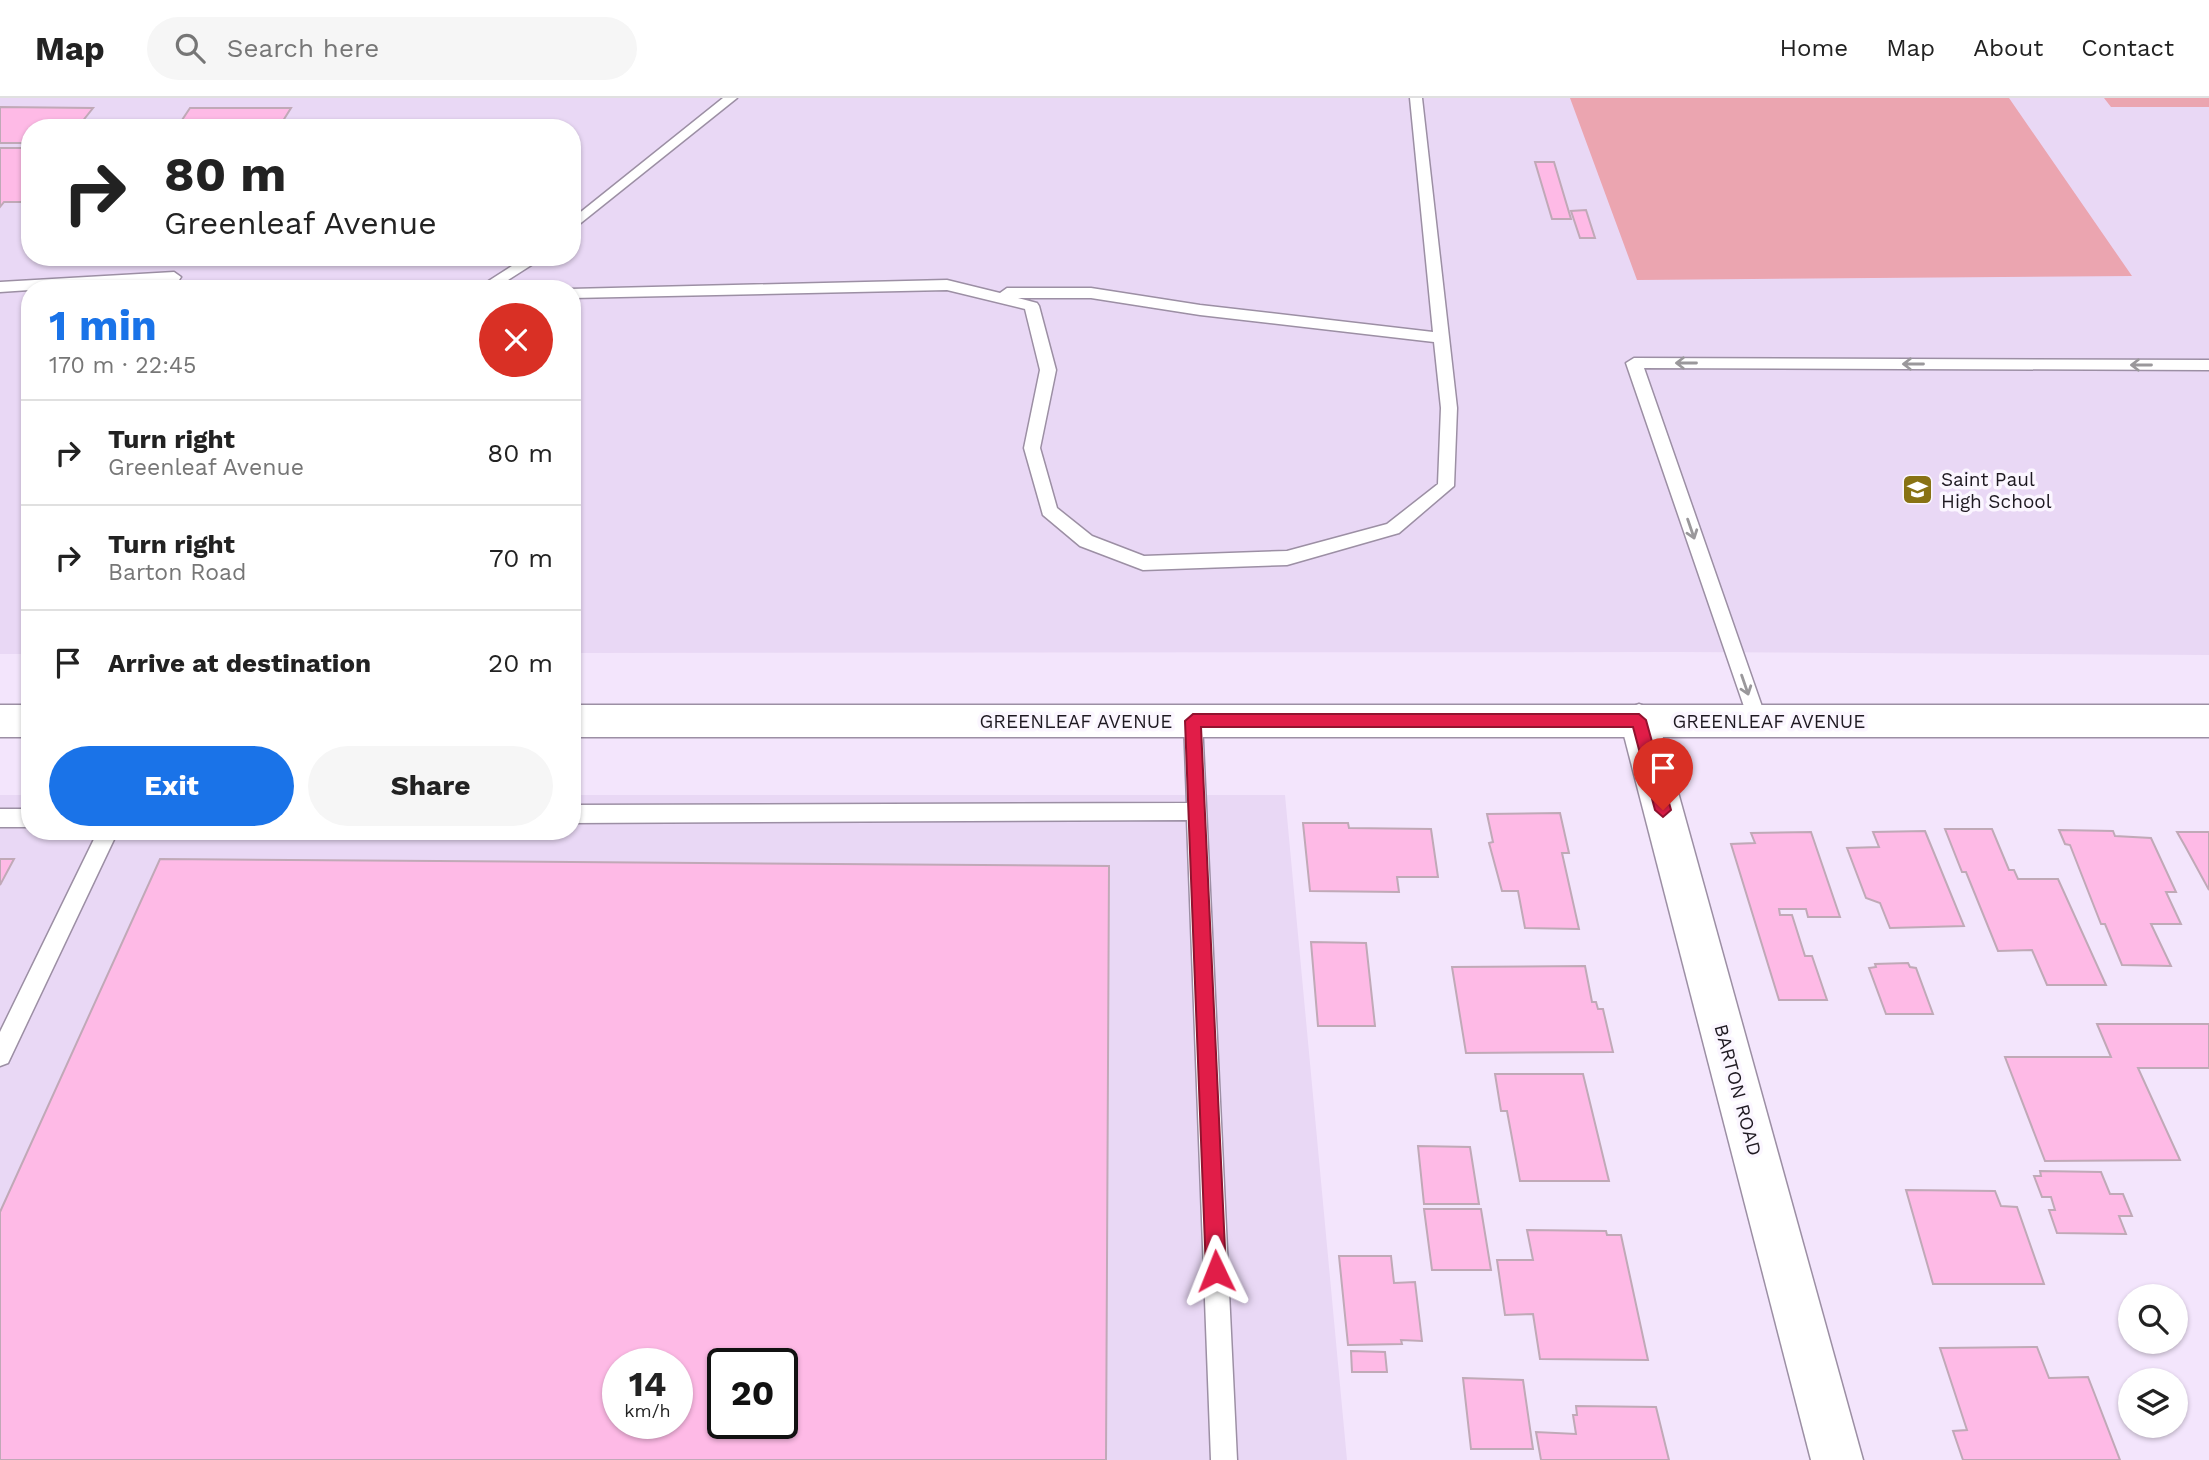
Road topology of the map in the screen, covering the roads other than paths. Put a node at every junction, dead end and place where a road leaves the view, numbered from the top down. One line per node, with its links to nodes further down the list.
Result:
1 (731, 98): 3 (lane)
2 (1416, 98): 12 (lane)
3 (581, 219)
4 (522, 266): 7 (lane)
5 (174, 276): 6 (lane)
6 (116, 280)
7 (498, 280)
8 (21, 287): 9 (lane)
9 (0, 288)
10 (581, 293): 11 (lane)
11 (978, 293): 12 (lane); 12 (lane)
12 (1443, 338)
13 (2209, 365): 19 (lane, one-way to 19)
14 (1639, 720): 18 (main road, GREENLEAF AVENUE); 19 (main road, GREENLEAF AVENUE); 28 (main road, BARTON ROAD)
15 (0, 721): 16 (main road)
16 (21, 721)
17 (581, 721): 18 (main road, GREENLEAF AVENUE)
18 (1193, 721): 21 (lane)
19 (1758, 721): 20 (main road, GREENLEAF AVENUE)
20 (2209, 721)
21 (1197, 811): 22 (lane); 27 (lane)
22 (581, 814)
23 (0, 818): 24 (lane)
24 (21, 818)
25 (104, 840): 26 (lane)
26 (0, 1055)
27 (1224, 1460)
28 (1837, 1460)

